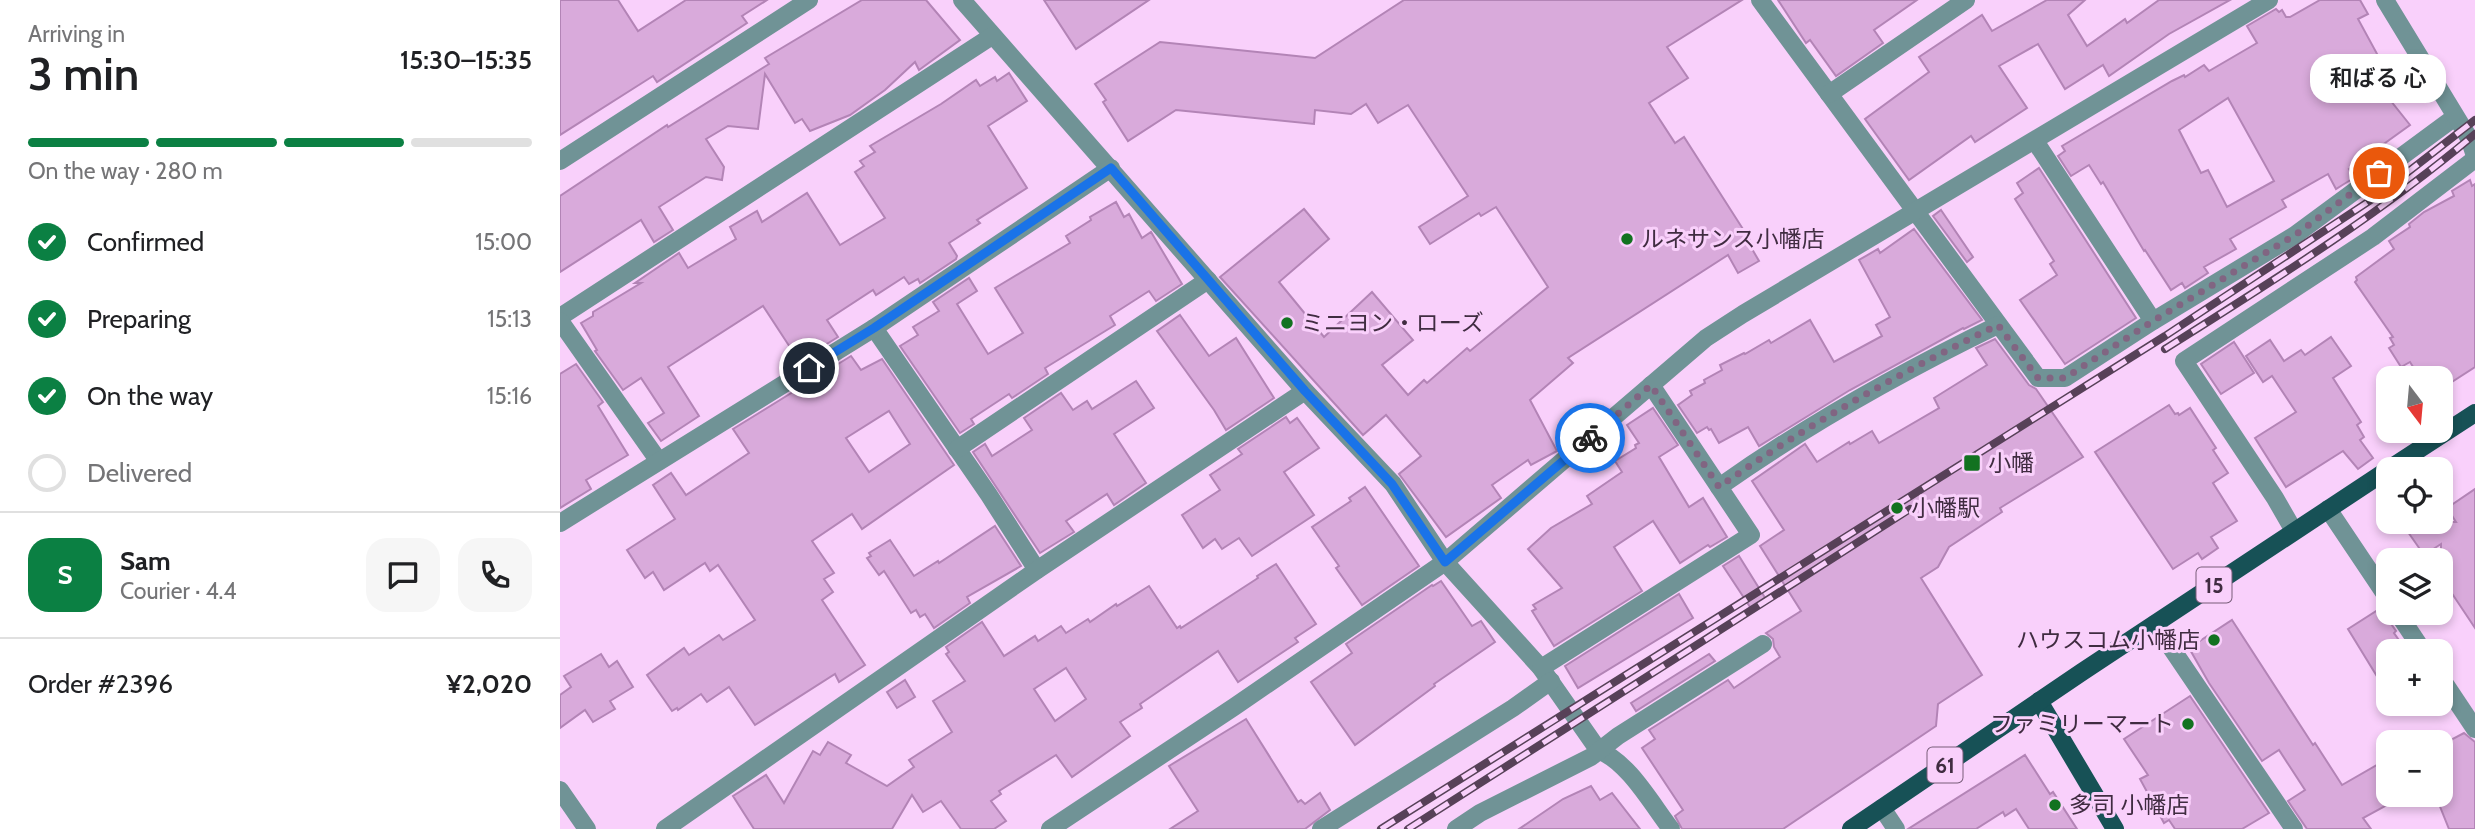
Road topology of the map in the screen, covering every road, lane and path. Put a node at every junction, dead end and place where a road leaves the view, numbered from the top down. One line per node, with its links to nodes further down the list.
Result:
1 (809, 0): 12 (street)
2 (962, 0): 7 (street)
3 (1760, 0): 8 (street)
4 (1966, 0): 8 (street)
5 (2269, 0): 10 (street)
6 (2385, 0): 9 (street)
7 (992, 36): 13 (street); 16 (street)
8 (1829, 94): 14 (street)
9 (2455, 117): 11 (street); 17 (street)
10 (2035, 141): 14 (street); 17 (street)
11 (2475, 158): 30 (street)
12 (560, 161)
13 (1111, 168): 15 (street); 19 (street)
14 (1914, 211): 18 (street); 20 (street)
15 (1208, 280): 21 (street); 23 (street)
16 (560, 319): 25 (street)
17 (2153, 321): 18 (street)
18 (1998, 325): 27 (street)
19 (874, 328): 23 (street); 25 (street)
20 (1651, 385): 27 (street); 31 (street)
21 (1305, 391): 31 (street); 32 (street)
22 (2475, 413): 24 (main road, 15)
23 (957, 449): 32 (street)
24 (2407, 457)
25 (658, 460): 29 (street)
26 (2376, 478): 28 (main road, 15)
27 (1719, 487): 36 (street)
28 (2328, 509): 30 (main road, 15); 33 (street)
29 (560, 523)
30 (2294, 531): 34 (main road, 15)
31 (1445, 562): 36 (street); 46 (street)
32 (1037, 570): 45 (street)
33 (2376, 581)
34 (2155, 624): 38 (main road, 15); 53 (street)
35 (1763, 645): 41 (street)
36 (1546, 675): 41 (street); 47 (street)
37 (2453, 692): 39 (street)
38 (2037, 696): 43 (main road, 61); 52 (main road)
39 (2470, 711): 40 (street)
40 (2475, 729)
41 (1599, 751): 48 (street); 49 (street)
42 (560, 790): 44 (street)
43 (1882, 808): 50 (main road, 61); 51 (street)
44 (587, 829)
45 (665, 829)
46 (1050, 829)
47 (1321, 829)
48 (1456, 829)
49 (1671, 829)
50 (1851, 829)
51 (1896, 829)
52 (2115, 829)
53 (2294, 829)

